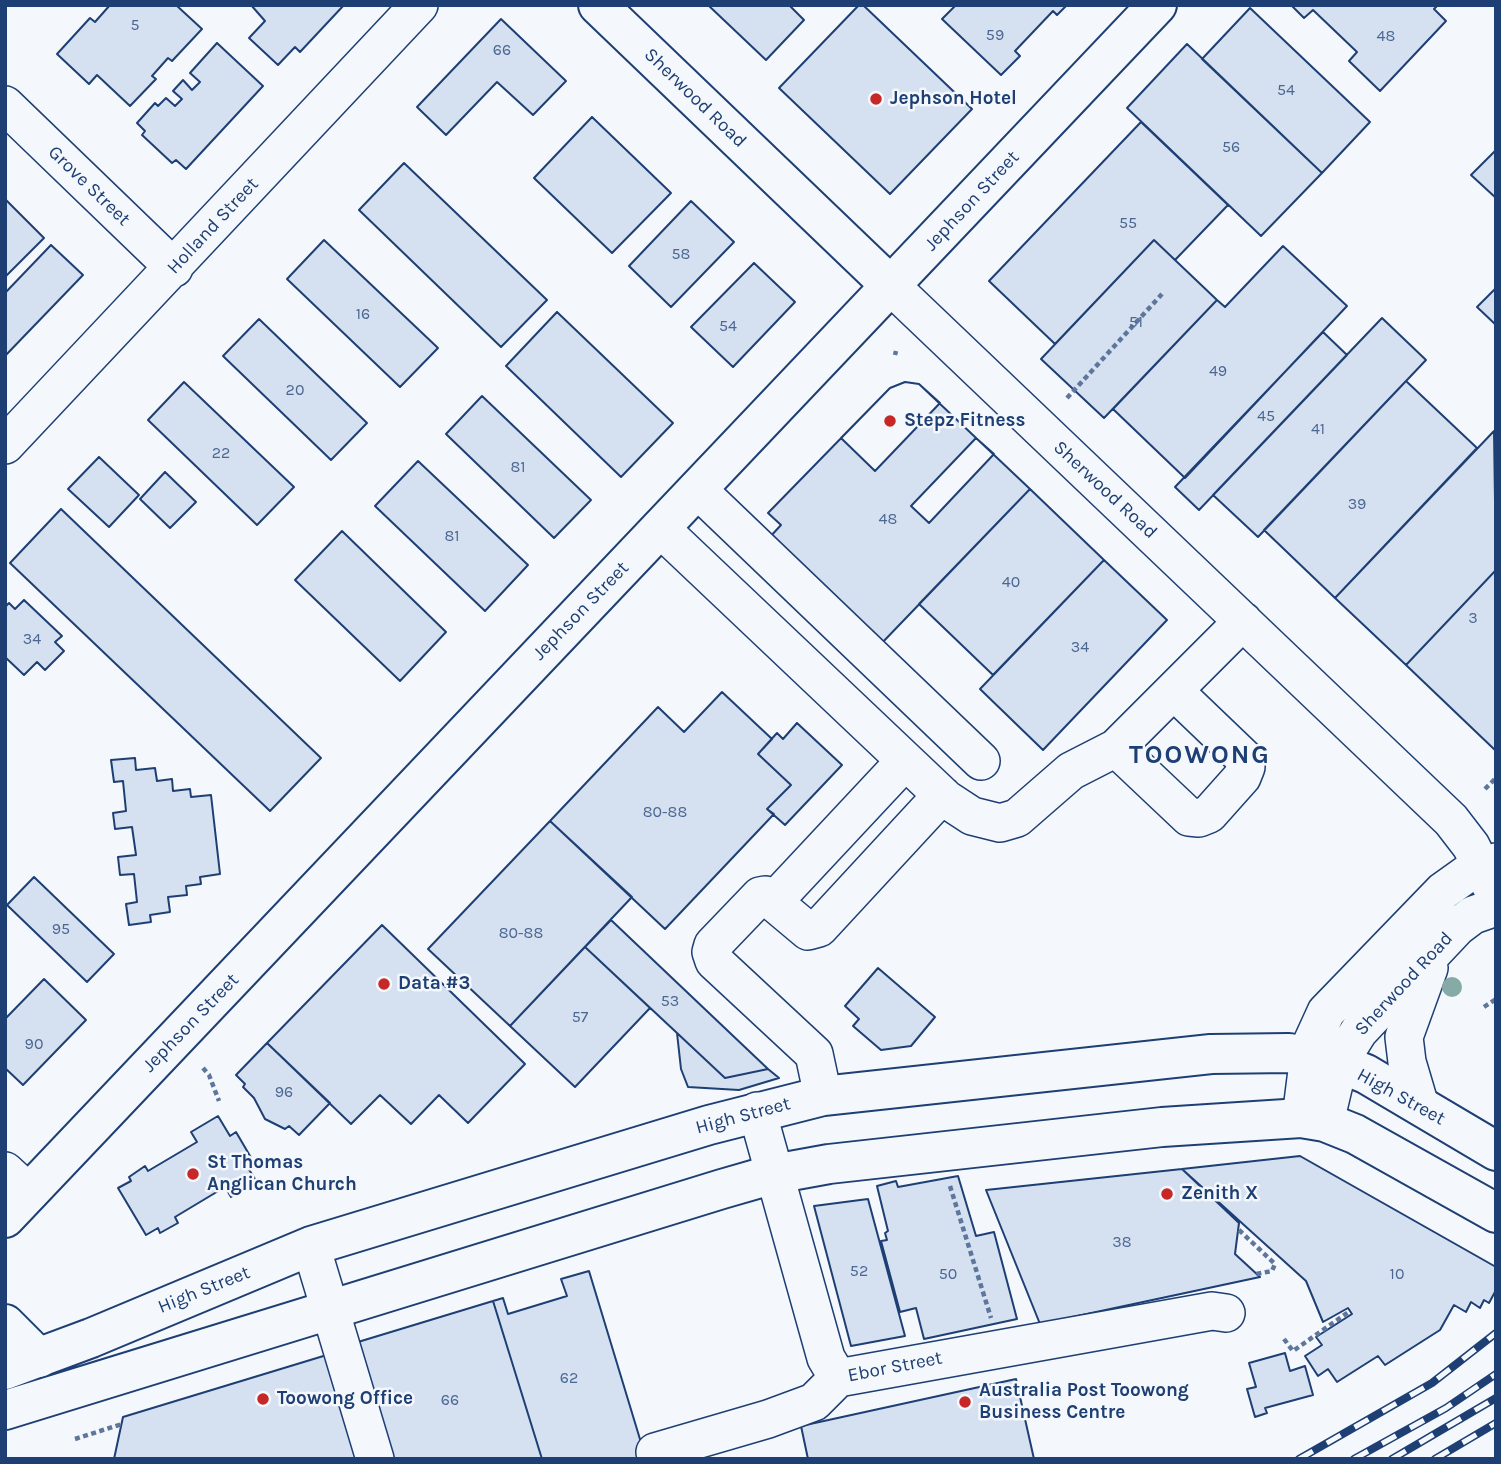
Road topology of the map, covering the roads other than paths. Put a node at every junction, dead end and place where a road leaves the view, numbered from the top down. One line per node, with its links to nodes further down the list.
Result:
1 (419, 5): 5 (street, Holland Street)
2 (598, 5): 6 (main road, Sherwood Road)
3 (1157, 5): 6 (main road, Jephson Street)
4 (5, 105): 5 (street, Grove Street)
5 (174, 268): 7 (street, Holland Street)
6 (891, 286): 8 (main road, Jephson Street); 10 (street, Sherwood Road)
7 (5, 445)
8 (697, 489): 9 (main road, Jephson Street); 14 (street)
9 (660, 528): 13 (street); 27 (main road, Jephson Street)
10 (1243, 621): 11 (street); 16 (street, Sherwood Road)
11 (1174, 691): 12 (street); 12 (street)
12 (1116, 748): 15 (street)
13 (905, 761): 15 (street); 17 (street)
14 (981, 761)
15 (942, 795): 17 (street)
16 (1491, 875): 20 (street, Sherwood Road)
17 (775, 900): 21 (street)
18 (1496, 907): 19 (street, Sherwood Road)
19 (1439, 944): 20 (street, Sherwood Road); 22 (street)
20 (1324, 1060): 21 (main road, High Street); 22 (main road, High Street); 24 (street, Sherwood Road)
21 (823, 1096): 23 (main road, High Street)
22 (1420, 1106): 25 (main road, High Street)
23 (757, 1111): 26 (street, Ebor Street); 29 (main road, High Street)
24 (1313, 1120): 26 (main road); 28 (main road)
25 (1496, 1151)
26 (775, 1174): 30 (main road); 34 (street, Ebor Street)
27 (13, 1194)
28 (1496, 1213)
29 (311, 1246): 30 (street); 33 (main road, High Street)
30 (330, 1309): 35 (main road); 37 (street)
31 (1226, 1313): 34 (street, Ebor Street)
32 (5, 1324): 33 (main road)
33 (22, 1364)
34 (838, 1378): 36 (street)
35 (5, 1410)
36 (655, 1452)
37 (375, 1459)

